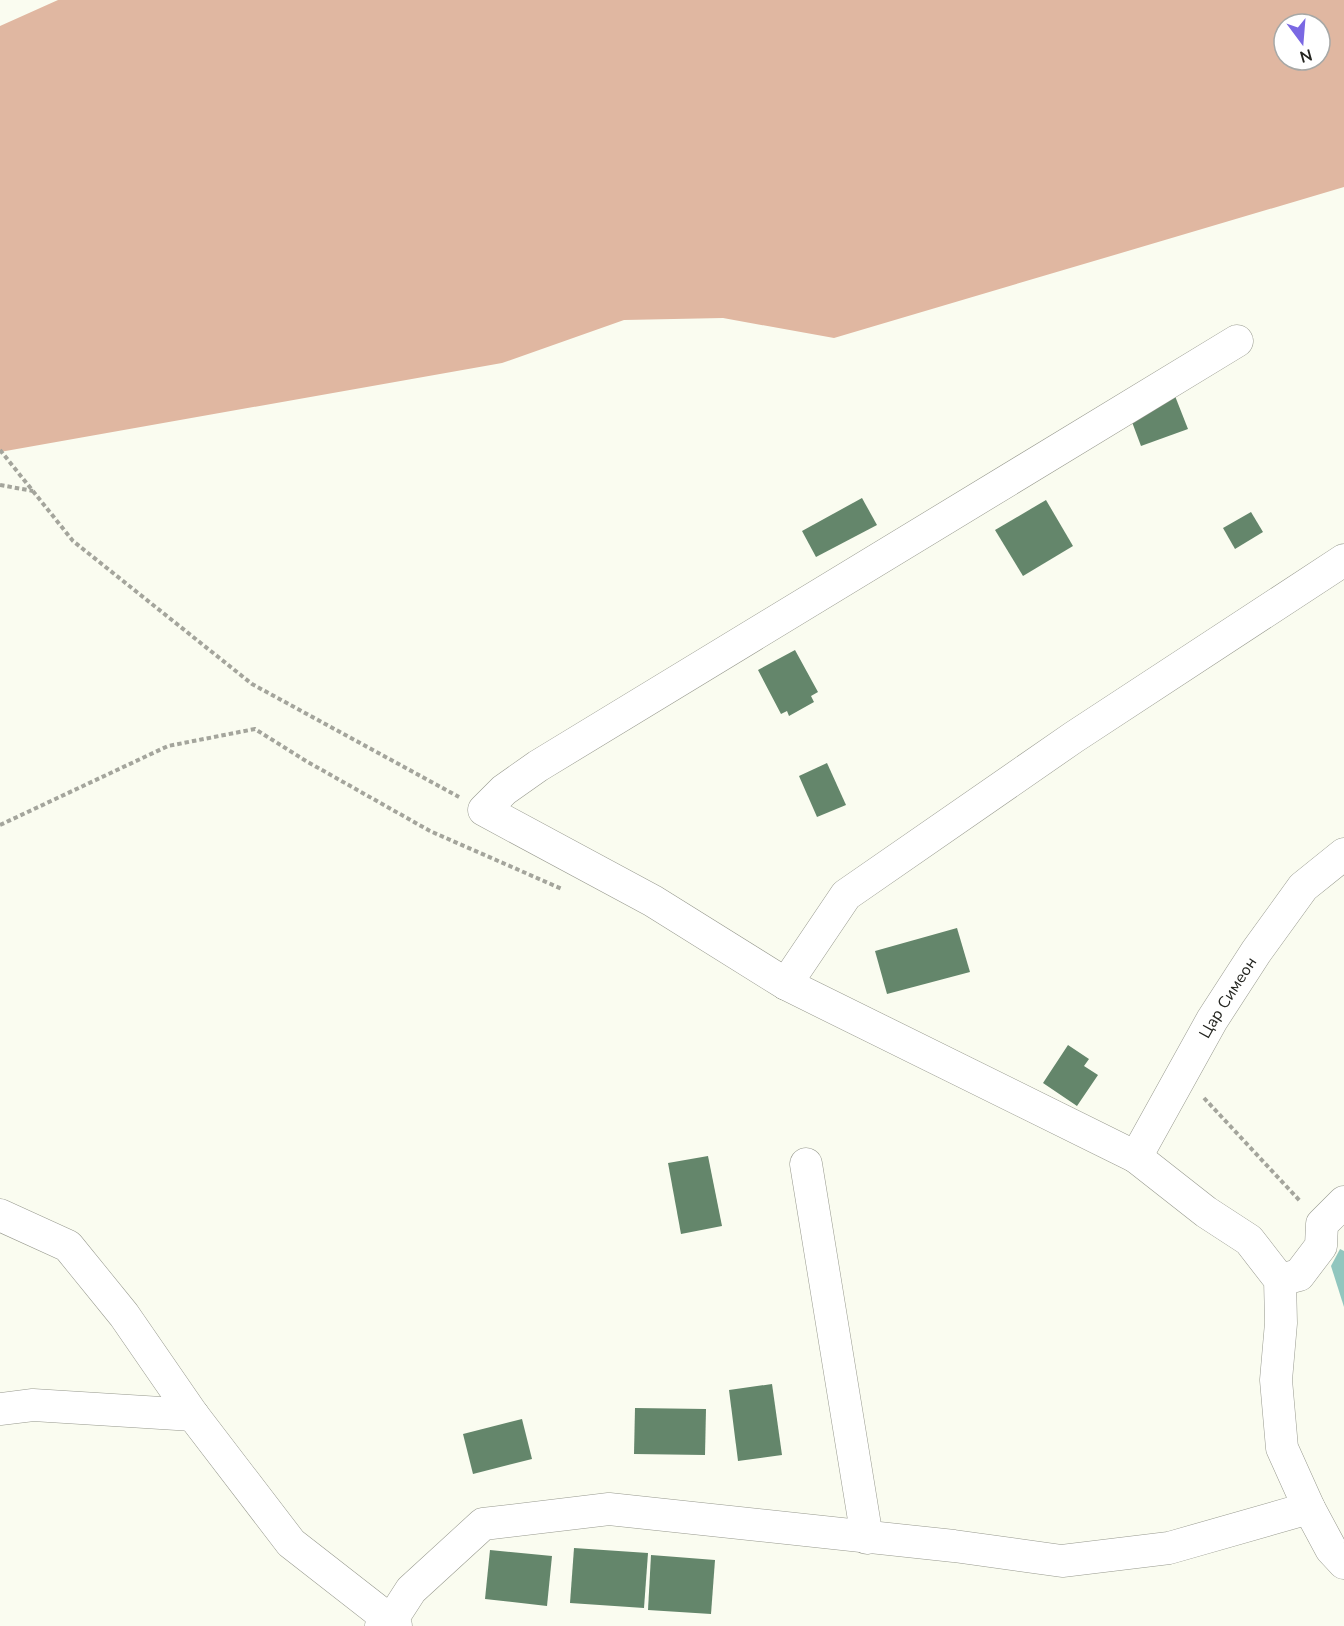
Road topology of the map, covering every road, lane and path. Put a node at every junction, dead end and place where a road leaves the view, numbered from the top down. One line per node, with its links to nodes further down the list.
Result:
1 (1237, 341): 6 (street)
2 (0, 450): 4 (path)
3 (0, 485): 4 (path)
4 (33, 491): 6 (path)
5 (1344, 560): 10 (street)
6 (484, 810): 10 (street)
7 (0, 825): 9 (path)
8 (1344, 854): 11 (street, Цар Симеон)
9 (567, 891)
10 (786, 984): 12 (street)
11 (1183, 1074): 12 (street, Цар Симеон); 16 (path)
12 (1136, 1157): 17 (street)
13 (806, 1164): 21 (street)
14 (1344, 1202): 16 (street)
15 (0, 1215): 19 (street)
16 (1322, 1224): 17 (street)
17 (1280, 1280): 20 (street)
18 (0, 1409): 19 (street)
19 (193, 1415): 23 (street)
20 (1309, 1508): 21 (street); 22 (street)
21 (867, 1538): 23 (street)
22 (1344, 1563)
23 (389, 1624)

